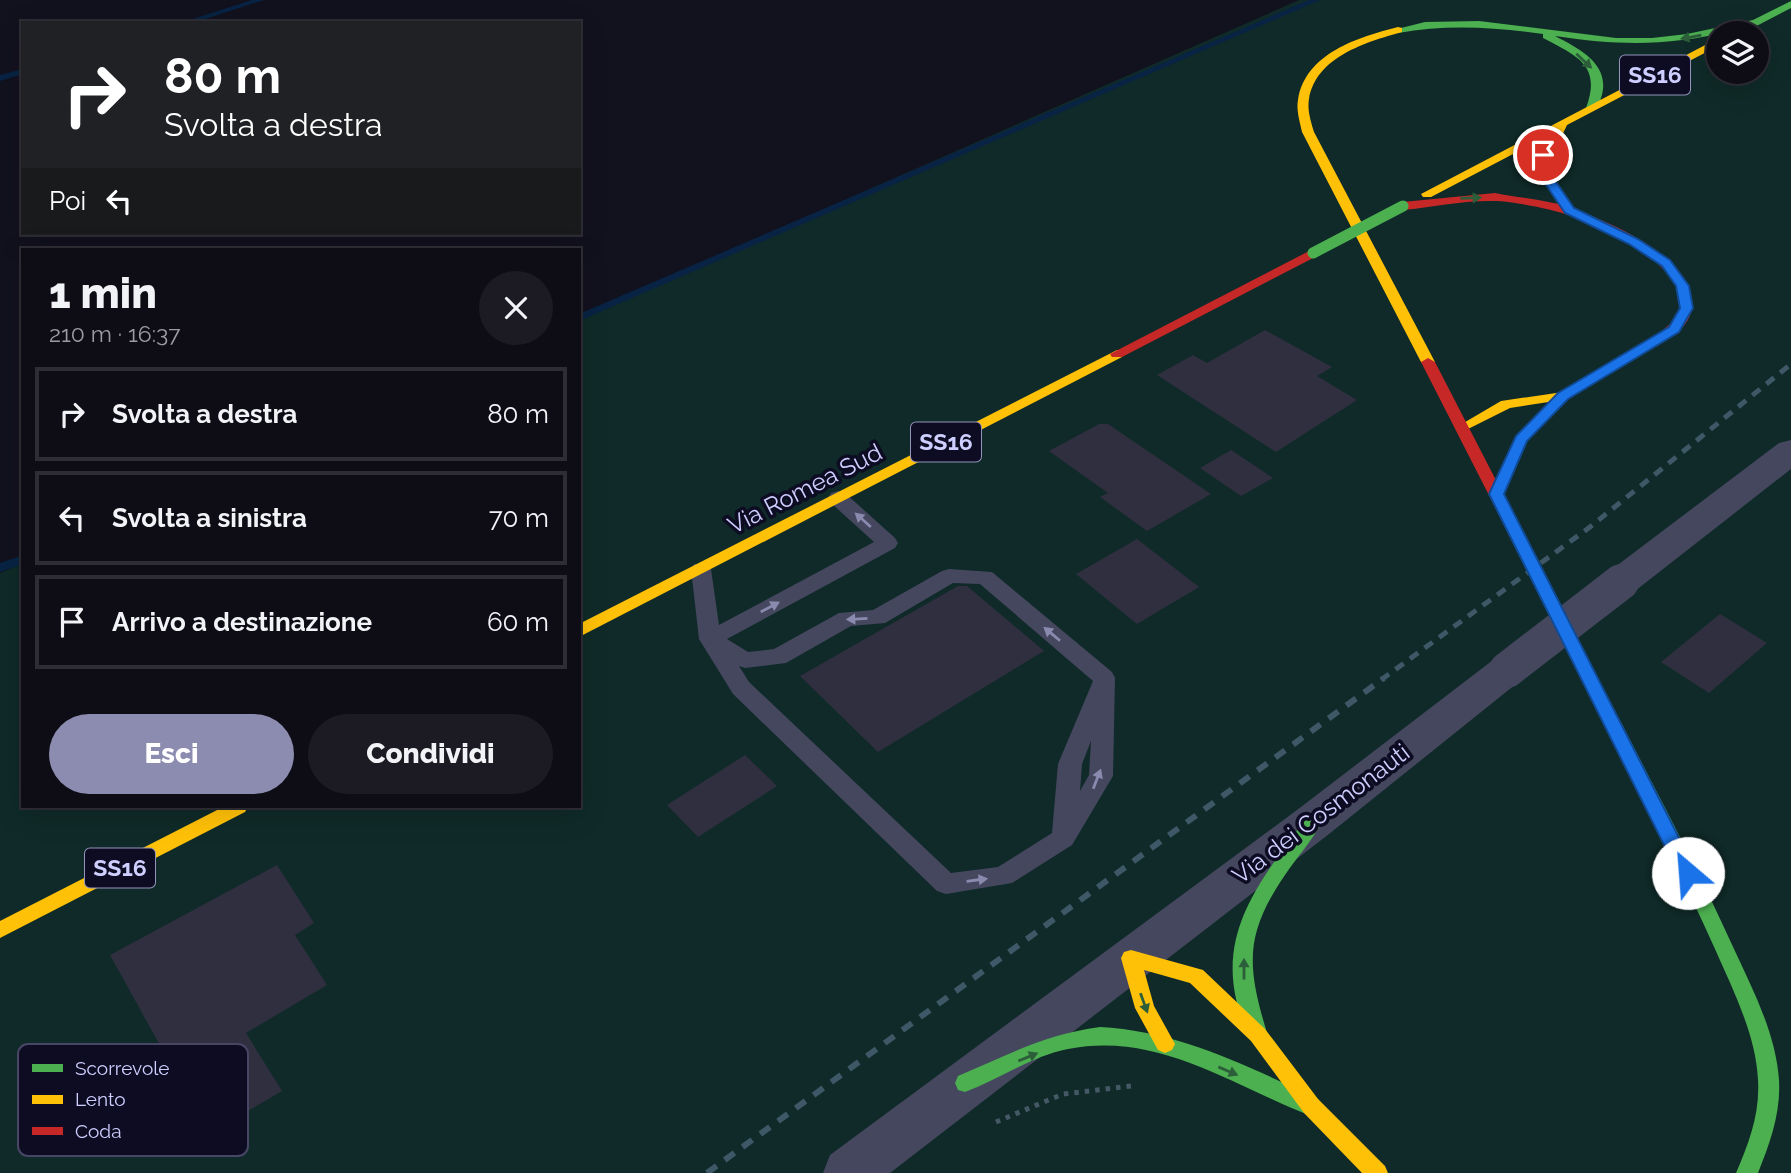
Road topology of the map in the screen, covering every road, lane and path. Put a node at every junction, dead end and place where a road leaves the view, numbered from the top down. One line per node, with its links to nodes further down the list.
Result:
1 (1791, 4): 2 (main road)
2 (1760, 21)
3 (1539, 31): 4 (main road, one-way to 3); 6 (main road, one-way to 6); 10 (main road)
4 (1706, 34)
5 (1706, 49): 6 (main road, SS16)
6 (1592, 108): 7 (main road, SS16)
7 (1562, 125): 8 (main road, SS16); 9 (main road)
8 (1403, 206): 9 (main road, one-way to 9); 17 (main road, Via Romea Sud / SS16, bridge)
9 (1569, 211): 11 (main road)
10 (1440, 383): 12 (main road); 13 (main road)
11 (1563, 396): 12 (main road); 16 (main road)
12 (1506, 404): 13 (main road)
13 (1462, 428): 14 (main road); 16 (main road)
14 (1486, 432)
15 (1791, 452): 23 (street, Via dei Cosmonauti, bridge)
16 (1497, 494): 35 (main road)
17 (838, 498): 18 (main road, Via Romea Sud / SS16); 20 (lane, one-way to 17)
18 (701, 569): 19 (main road, Via Romea Sud / SS16); 20 (lane)
19 (581, 630)
20 (710, 639): 21 (lane, one-way to 20); 24 (lane, one-way to 24)
21 (1104, 678): 24 (lane); 24 (lane, one-way to 21)
22 (237, 808): 25 (main road, SS16)
23 (1312, 822): 26 (street, Via dei Cosmonauti); 27 (main road, one-way to 23)
24 (1063, 838)
25 (0, 930)
26 (1131, 958): 27 (main road); 28 (main road, one-way to 28); 29 (street, Via dei Cosmonauti)
27 (1258, 1035): 31 (main road)
28 (1165, 1044): 29 (main road, one-way to 28); 31 (main road, one-way to 31)
29 (965, 1083): 33 (street, Via dei Cosmonauti)
30 (1145, 1084): 32 (path)
31 (1311, 1106): 34 (main road)
32 (992, 1124)
33 (849, 1173)
34 (1377, 1173)
35 (1747, 1173)

